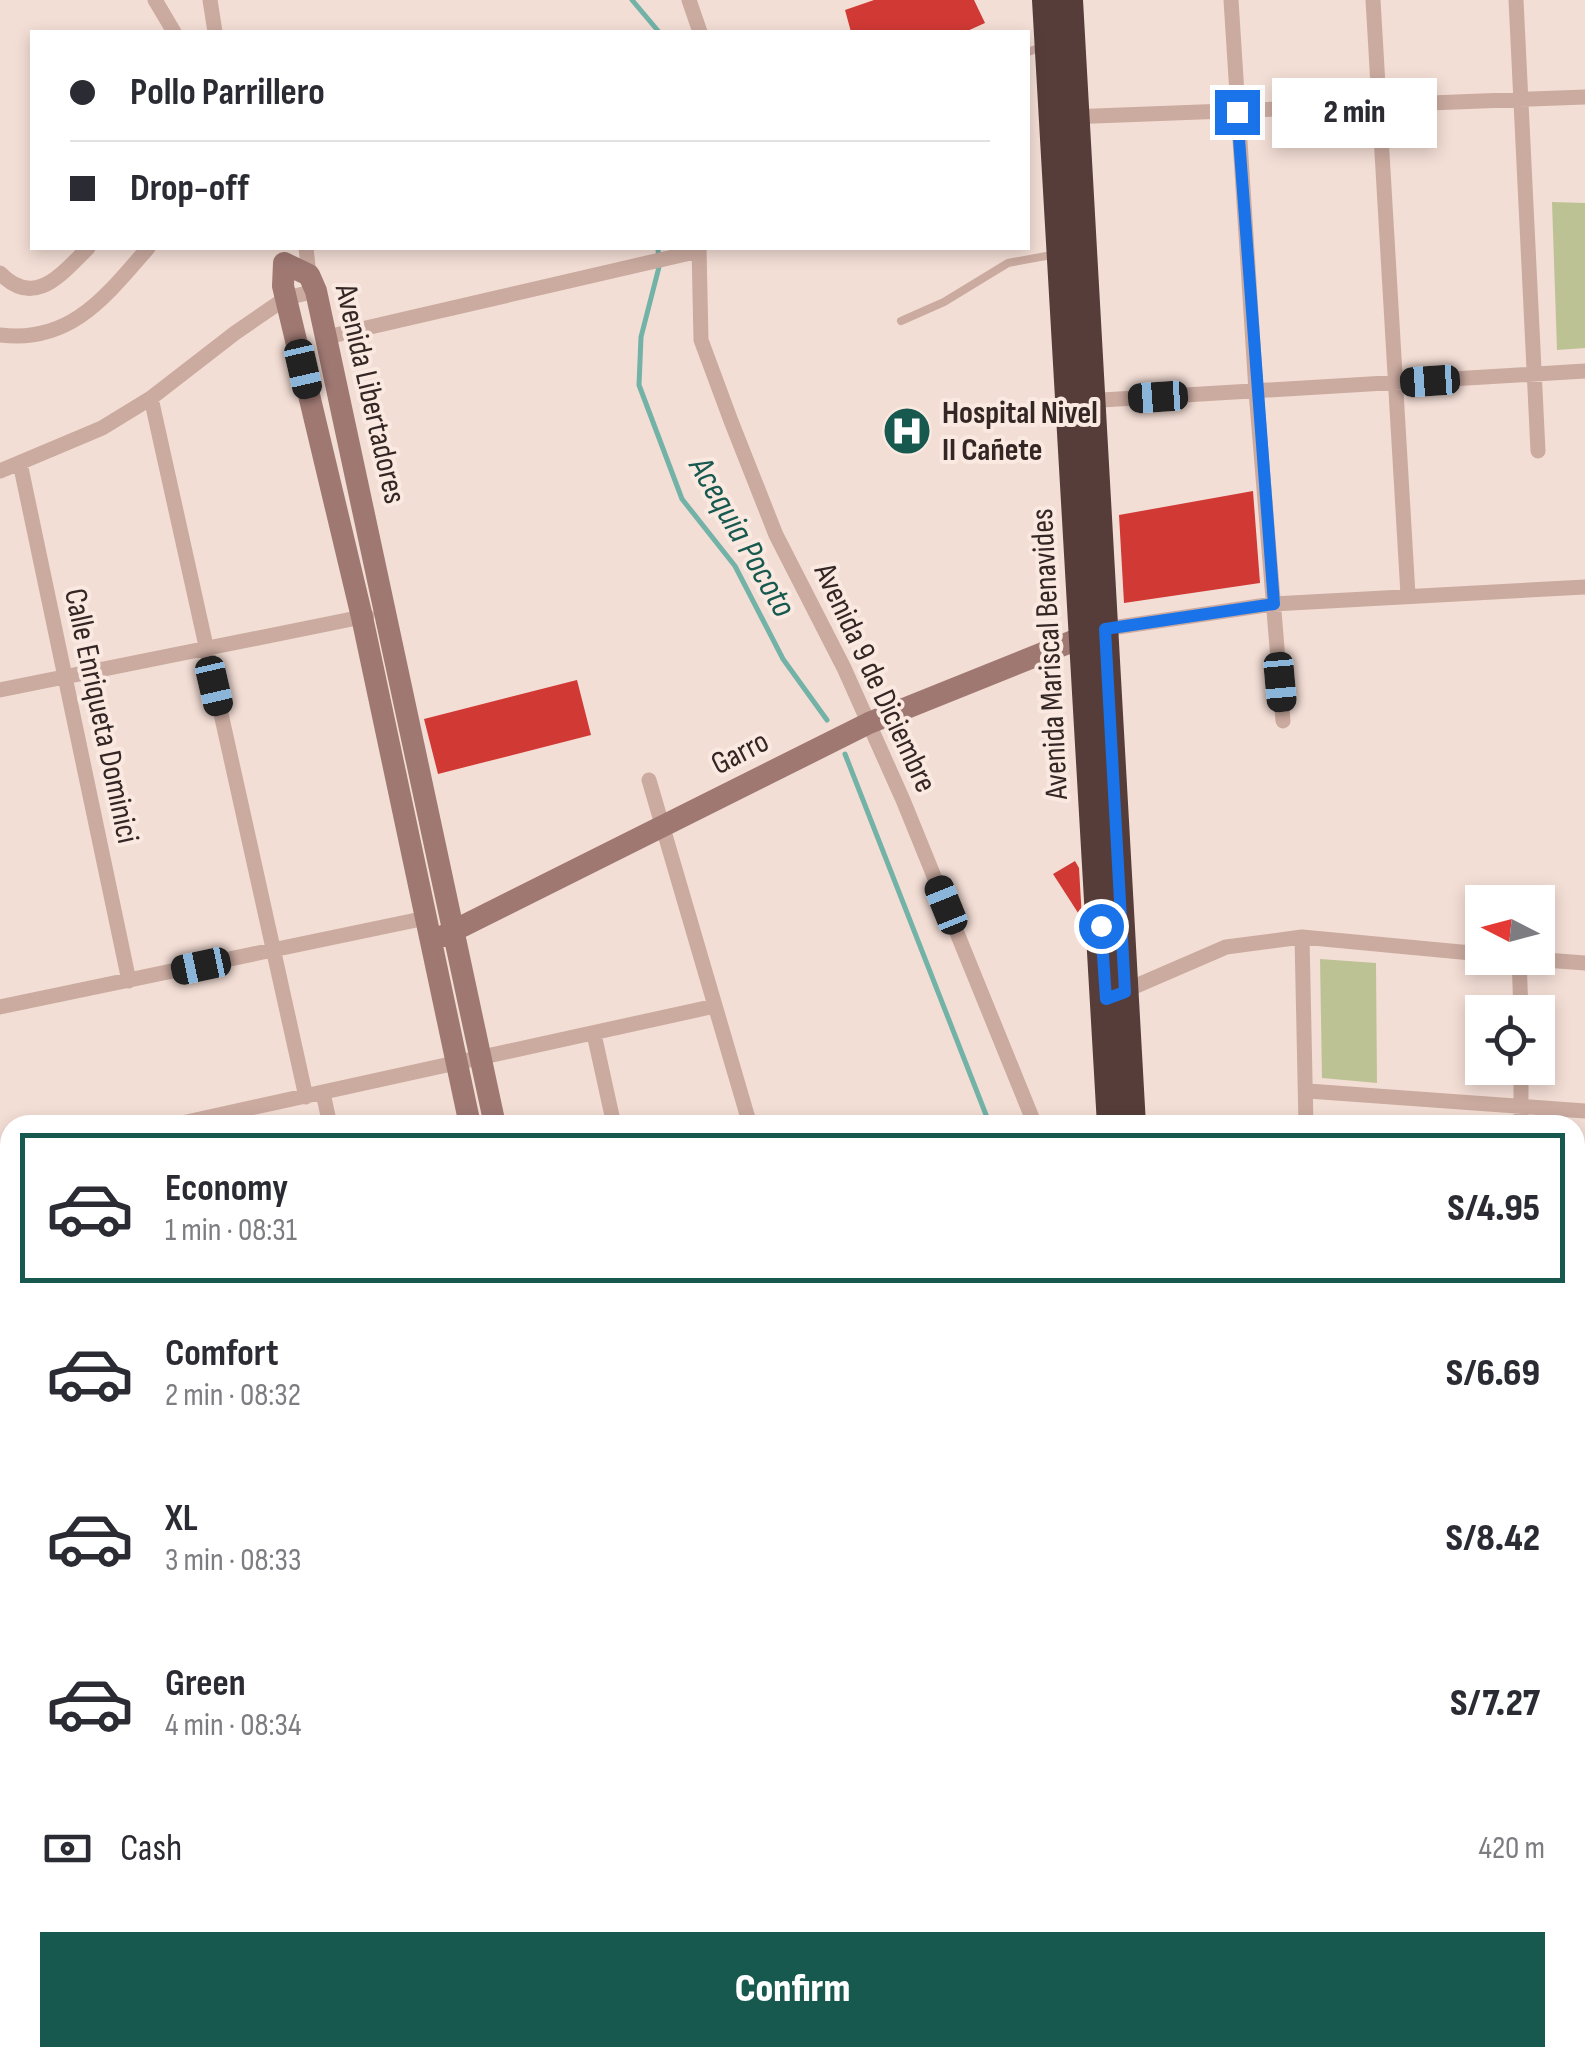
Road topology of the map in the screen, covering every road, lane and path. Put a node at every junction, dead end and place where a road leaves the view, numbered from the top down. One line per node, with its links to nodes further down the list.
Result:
1 (155, 0): 9 (street)
2 (210, 0): 10 (street)
3 (689, 0): 11 (street)
4 (1046, 0): 12 (highway, Avenida Mariscal Benavides)
5 (1070, 0): 17 (highway, Avenida Mariscal Benavides)
6 (1230, 0): 16 (street)
7 (1373, 0): 15 (street)
8 (1516, 0): 14 (street)
9 (173, 30)
10 (215, 30)
11 (699, 30)
12 (1038, 48): 17 (highway, Avenida Mariscal Benavides)
13 (1585, 97): 14 (street)
14 (1521, 100): 15 (street); 32 (street)
15 (1379, 106): 16 (street); 33 (street)
16 (1237, 112): 17 (street); 34 (street)
17 (1064, 117): 23 (highway, Avenida Mariscal Benavides)
18 (86, 250): 25 (street)
19 (146, 250): 29 (street)
20 (306, 250): 26 (street)
21 (696, 250): 30 (street)
22 (700, 250): 49 (street, Avenida 9 de Diciembre)
23 (1073, 254): 28 (lane); 36 (highway, Avenida Mariscal Benavides)
24 (281, 255): 26 (street, Avenida Libertadores); 27 (street, Avenida Libertadores)
25 (0, 274)
26 (313, 283): 27 (street); 30 (street, Avenida Libertadores)
27 (286, 298): 35 (street); 43 (street, Avenida Libertadores)
28 (901, 321)
29 (0, 335)
30 (327, 336): 43 (street, Avenida Libertadores)
31 (1585, 370): 32 (street)
32 (1534, 374): 33 (street); 37 (street)
33 (1394, 383): 34 (street); 41 (street)
34 (1256, 391): 36 (street); 42 (street)
35 (151, 398): 38 (street); 45 (street)
36 (1082, 401): 44 (highway, Avenida Mariscal Benavides)
37 (1538, 451)
38 (20, 463): 39 (street); 46 (street, Calle Enriqueta Dominici)
39 (0, 471)
40 (1585, 587): 41 (street)
41 (1408, 595): 42 (street)
42 (1274, 604): 44 (street); 48 (street)
43 (374, 614): 45 (street); 52 (street, Avenida Libertadores); 53 (street, Avenida Libertadores)
44 (1094, 633): 49 (street, Garro); 60 (highway, Avenida Mariscal Benavides)
45 (206, 648): 46 (street); 55 (street)
46 (64, 678): 47 (street); 59 (street, Calle Enriqueta Dominici)
47 (0, 690)
48 (1283, 720)
49 (869, 724): 51 (street, Garro); 78 (street, Avenida 9 de Diciembre)
50 (648, 780): 51 (street)
51 (662, 829): 53 (street, Garro); 61 (street)
52 (428, 929): 53 (street, Garro); 55 (street); 65 (street, Avenida Libertadores)
53 (454, 932): 64 (street, Avenida Libertadores)
54 (1302, 937): 56 (street); 60 (street); 67 (street)
55 (273, 950): 59 (street); 69 (street)
56 (1465, 952)
57 (1555, 961): 58 (street)
58 (1585, 963)
59 (130, 981): 62 (street)
60 (1115, 995): 79 (highway, Avenida Mariscal Benavides); 80 (highway, Avenida Mariscal Benavides)
61 (715, 1006): 63 (street); 77 (street)
62 (0, 1007)
63 (594, 1034): 64 (street); 76 (street)
64 (480, 1058): 65 (street); 75 (street, Avenida Libertadores)
65 (457, 1065): 68 (street); 74 (street, Avenida Libertadores)
66 (1522, 1085): 70 (street)
67 (1308, 1091): 70 (street); 81 (street)
68 (324, 1093): 69 (street); 73 (street)
69 (306, 1097): 72 (street)
70 (1522, 1104): 71 (street); 82 (street)
71 (1585, 1111)
72 (220, 1115)
73 (328, 1115)
74 (468, 1115)
75 (493, 1115)
76 (612, 1115)
77 (747, 1115)
78 (1031, 1115)
79 (1111, 1115)
80 (1131, 1115)
81 (1307, 1115)
82 (1522, 1115)

